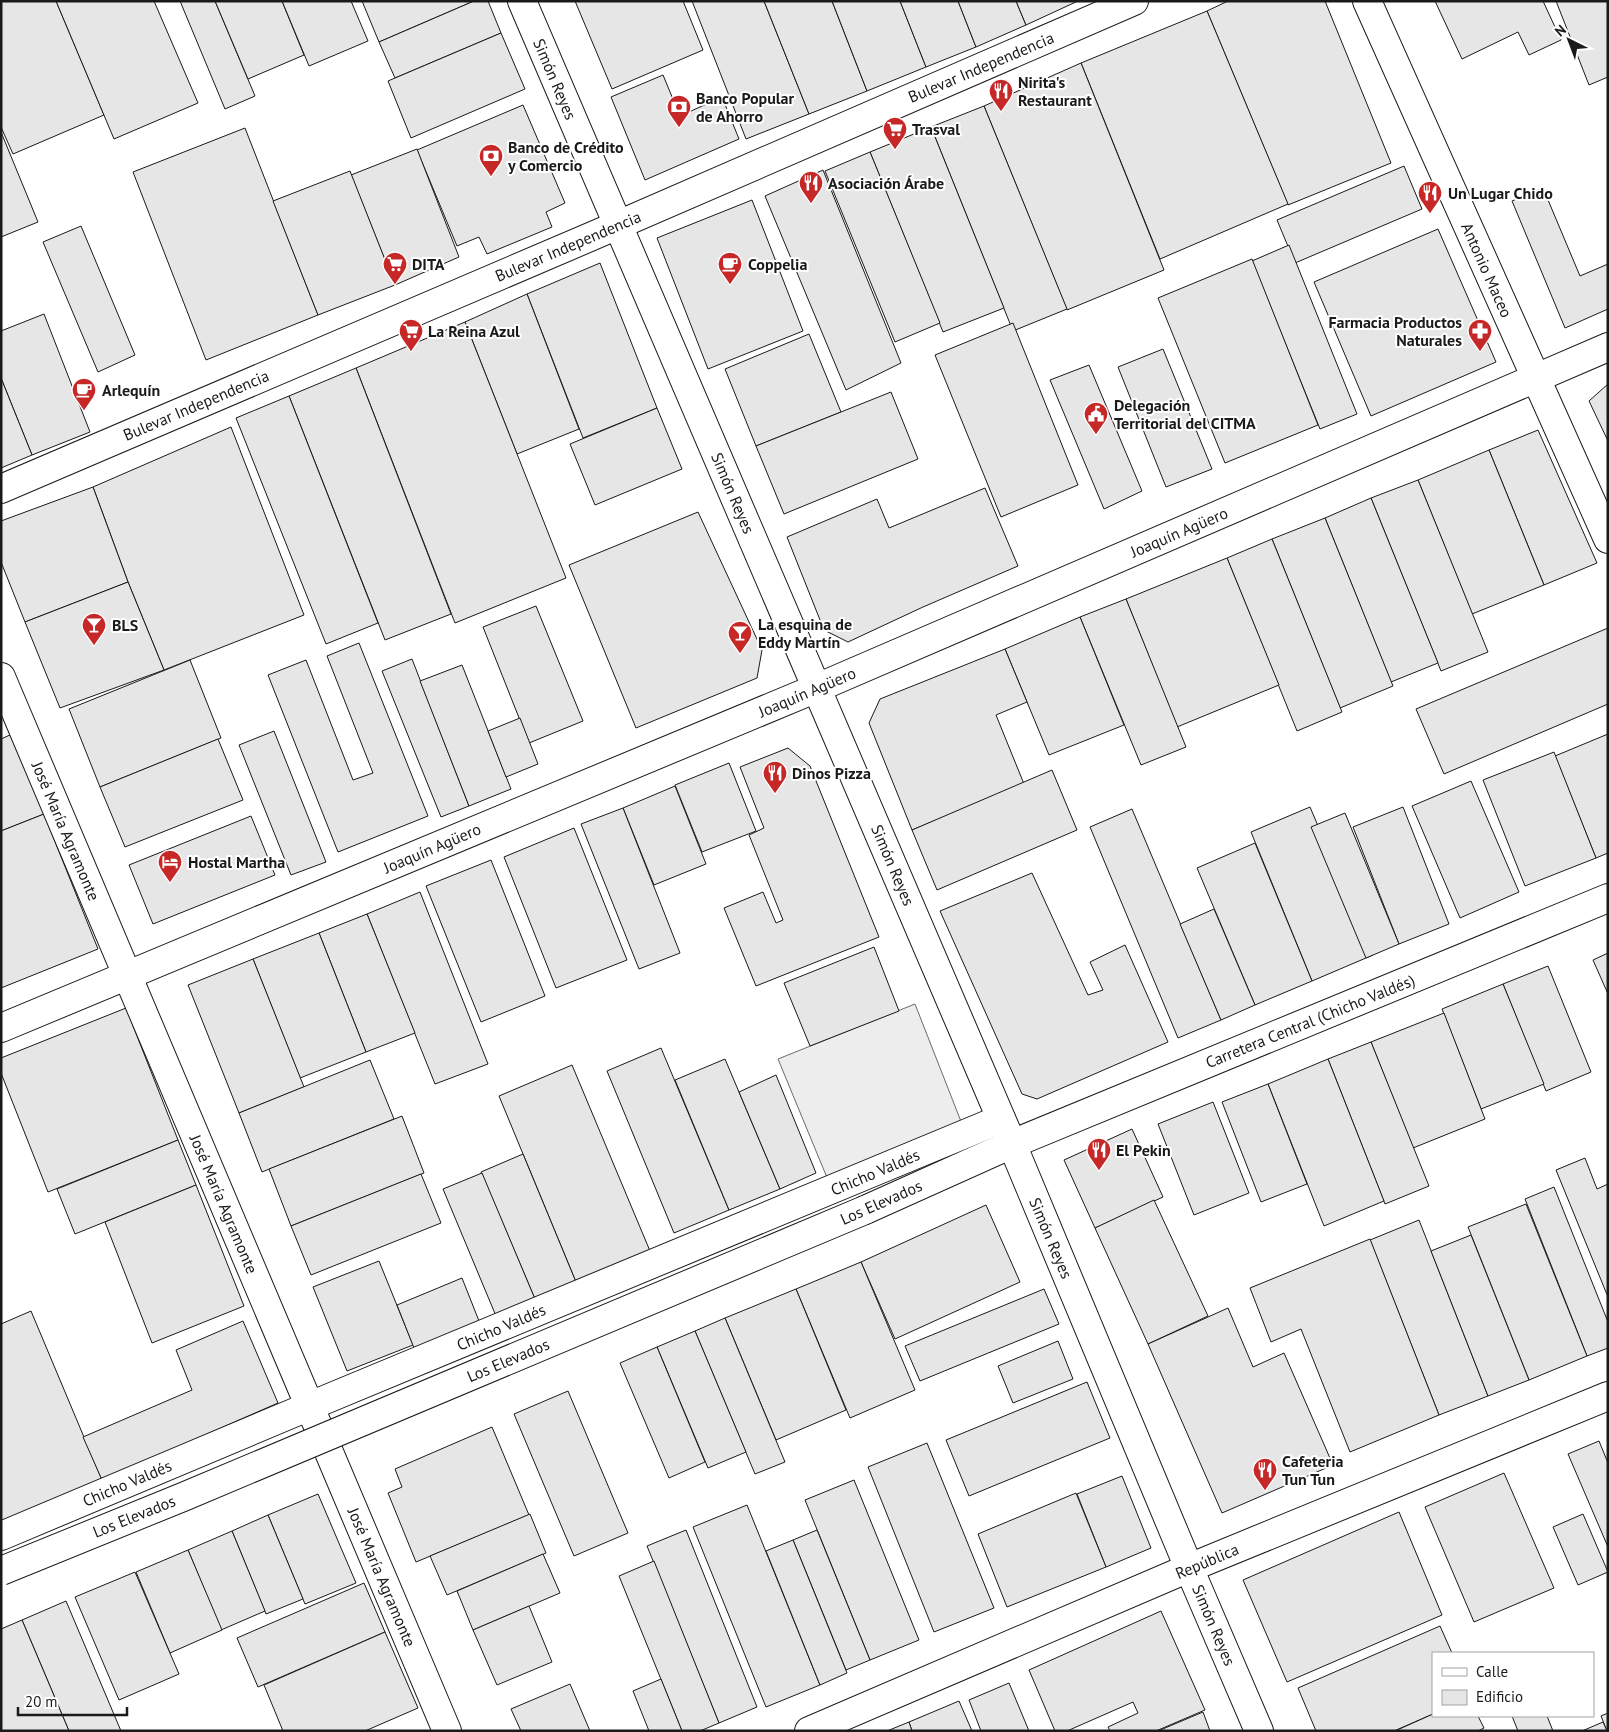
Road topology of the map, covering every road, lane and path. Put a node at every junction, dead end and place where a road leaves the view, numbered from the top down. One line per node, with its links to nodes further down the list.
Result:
1 (522, 1): 4 (street, Simón Reyes)
2 (1134, 1): 4 (street, Bulevar Independencia)
3 (1367, 1): 6 (street, Antonio Maceo)
4 (618, 225): 7 (street, Bulevar Independencia); 10 (street, Simón Reyes)
5 (1608, 347): 6 (street, Joaquín Agüero)
6 (1536, 378): 8 (street, Antonio Maceo); 10 (street, Joaquín Agüero)
7 (1, 488)
8 (1608, 540)
9 (1, 677): 12 (street, José María Agramonte)
10 (817, 688): 12 (street, Joaquín Agüero); 14 (street, Simón Reyes)
11 (1608, 898): 15 (street, Carretera Central (Chicho Valdés))
12 (127, 974): 13 (street, Joaquín Agüero); 17 (street, José María Agramonte)
13 (1, 1028)
14 (1001, 1119): 15 (street, Simón Reyes); 17 (street, Chicho Valdés)
15 (1012, 1144): 19 (street, Simón Reyes); 20 (street, Los Elevados, bridge)
16 (1608, 1396): 19 (street, República)
17 (310, 1406): 18 (street, Chicho Valdés); 21 (street, José María Agramonte)
18 (1, 1536)
19 (1190, 1568): 22 (street, República); 23 (street, Simón Reyes)
20 (1, 1570)
21 (448, 1731)
22 (809, 1731)
23 (1259, 1731)

